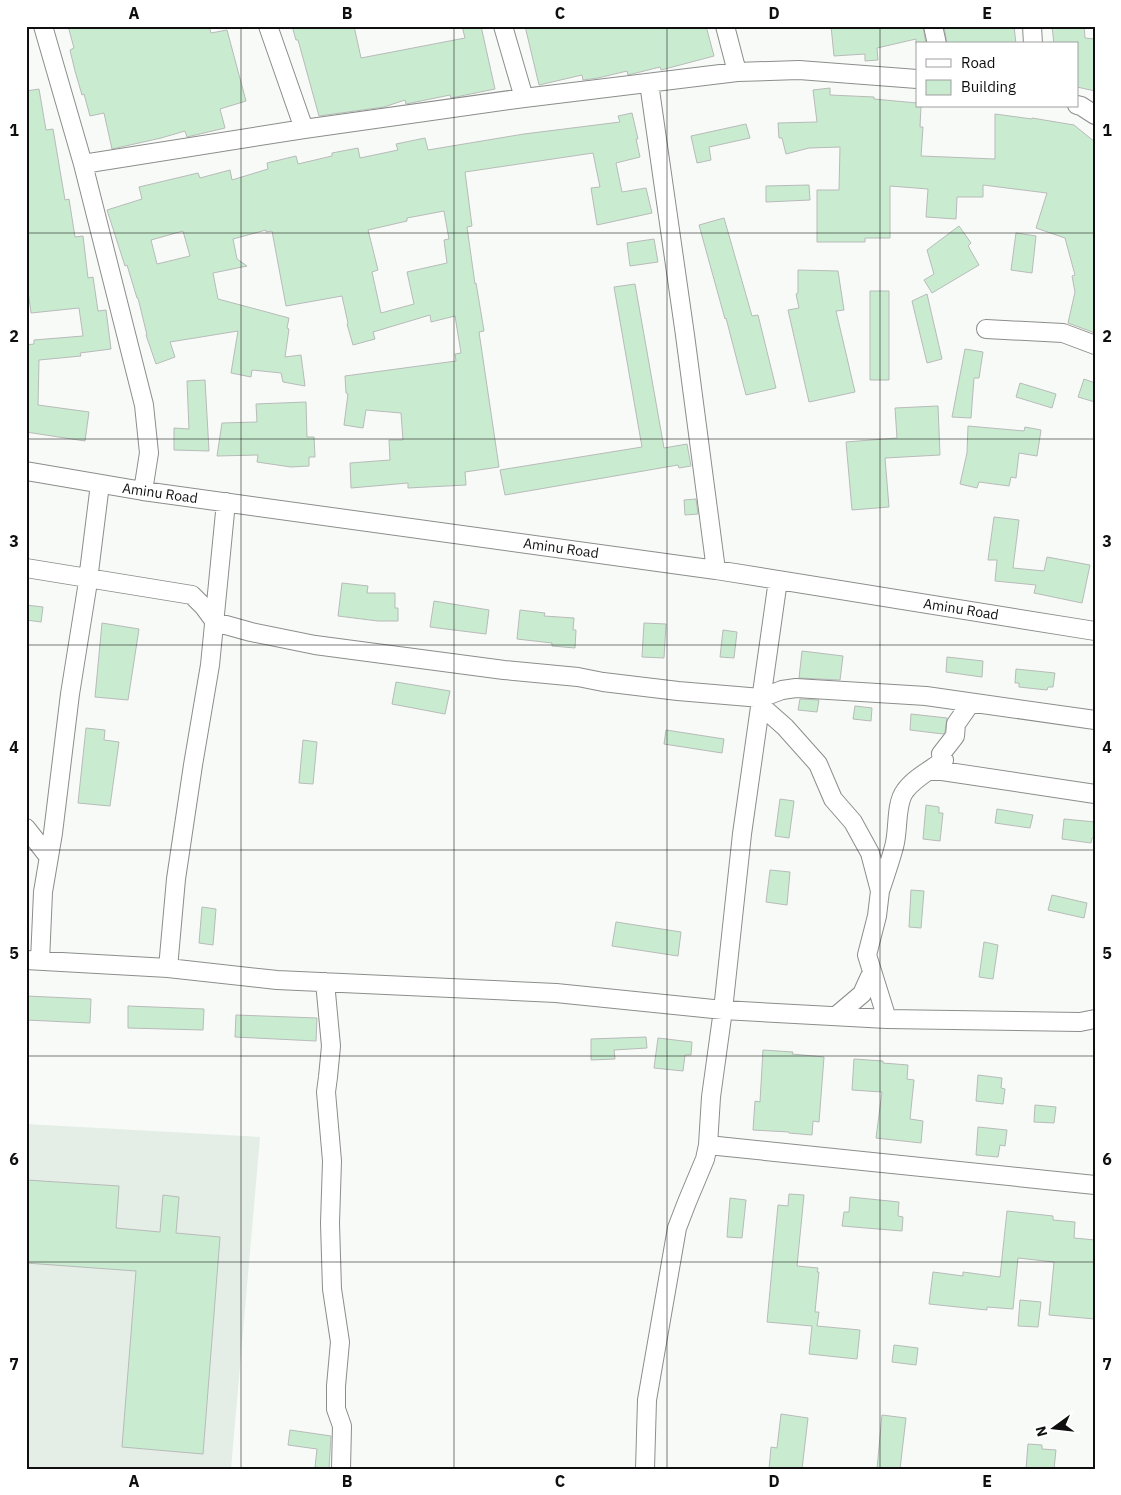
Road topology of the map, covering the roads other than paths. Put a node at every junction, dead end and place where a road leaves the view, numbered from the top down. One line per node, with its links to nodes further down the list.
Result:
1 (43, 26): 16 (street)
2 (268, 26): 15 (street)
3 (502, 26): 12 (street)
4 (725, 26): 9 (street)
5 (933, 26): 7 (street)
6 (1032, 26): 8 (street)
7 (937, 42)
8 (1033, 42)
9 (737, 72): 10 (street); 11 (street)
10 (916, 79)
11 (649, 83): 12 (street); 24 (street)
12 (524, 98): 15 (street)
13 (1078, 105): 14 (street)
14 (1095, 115)
15 (304, 129): 16 (street)
16 (83, 164): 21 (street)
17 (986, 330): 18 (street)
18 (1095, 345)
19 (26, 471): 20 (street, Aminu Road)
20 (100, 484): 21 (street, Aminu Road); 25 (street)
21 (143, 491): 22 (street, Aminu Road)
22 (226, 502): 24 (street, Aminu Road); 27 (street)
23 (26, 568): 25 (street)
24 (716, 570): 26 (street, Aminu Road)
25 (88, 579): 27 (street); 35 (street)
26 (778, 580): 28 (street, Aminu Road); 29 (street)
27 (215, 622): 29 (street); 38 (street)
28 (1095, 631)
29 (761, 702): 30 (street); 36 (street); 41 (street)
30 (970, 704): 31 (street); 32 (street)
31 (1095, 720)
32 (938, 768): 33 (street); 36 (street)
33 (1095, 794)
34 (26, 828): 35 (street)
35 (48, 856): 37 (street)
36 (880, 891): 39 (street)
37 (33, 960): 38 (street)
38 (168, 968): 40 (street)
39 (872, 972): 42 (street); 43 (street)
40 (325, 982): 41 (street); 47 (street)
41 (723, 1010): 42 (street); 45 (street)
42 (836, 1016): 43 (street)
43 (888, 1019): 44 (street)
44 (1095, 1019)
45 (708, 1145): 46 (street); 48 (street)
46 (1095, 1184)
47 (341, 1469)
48 (645, 1469)

